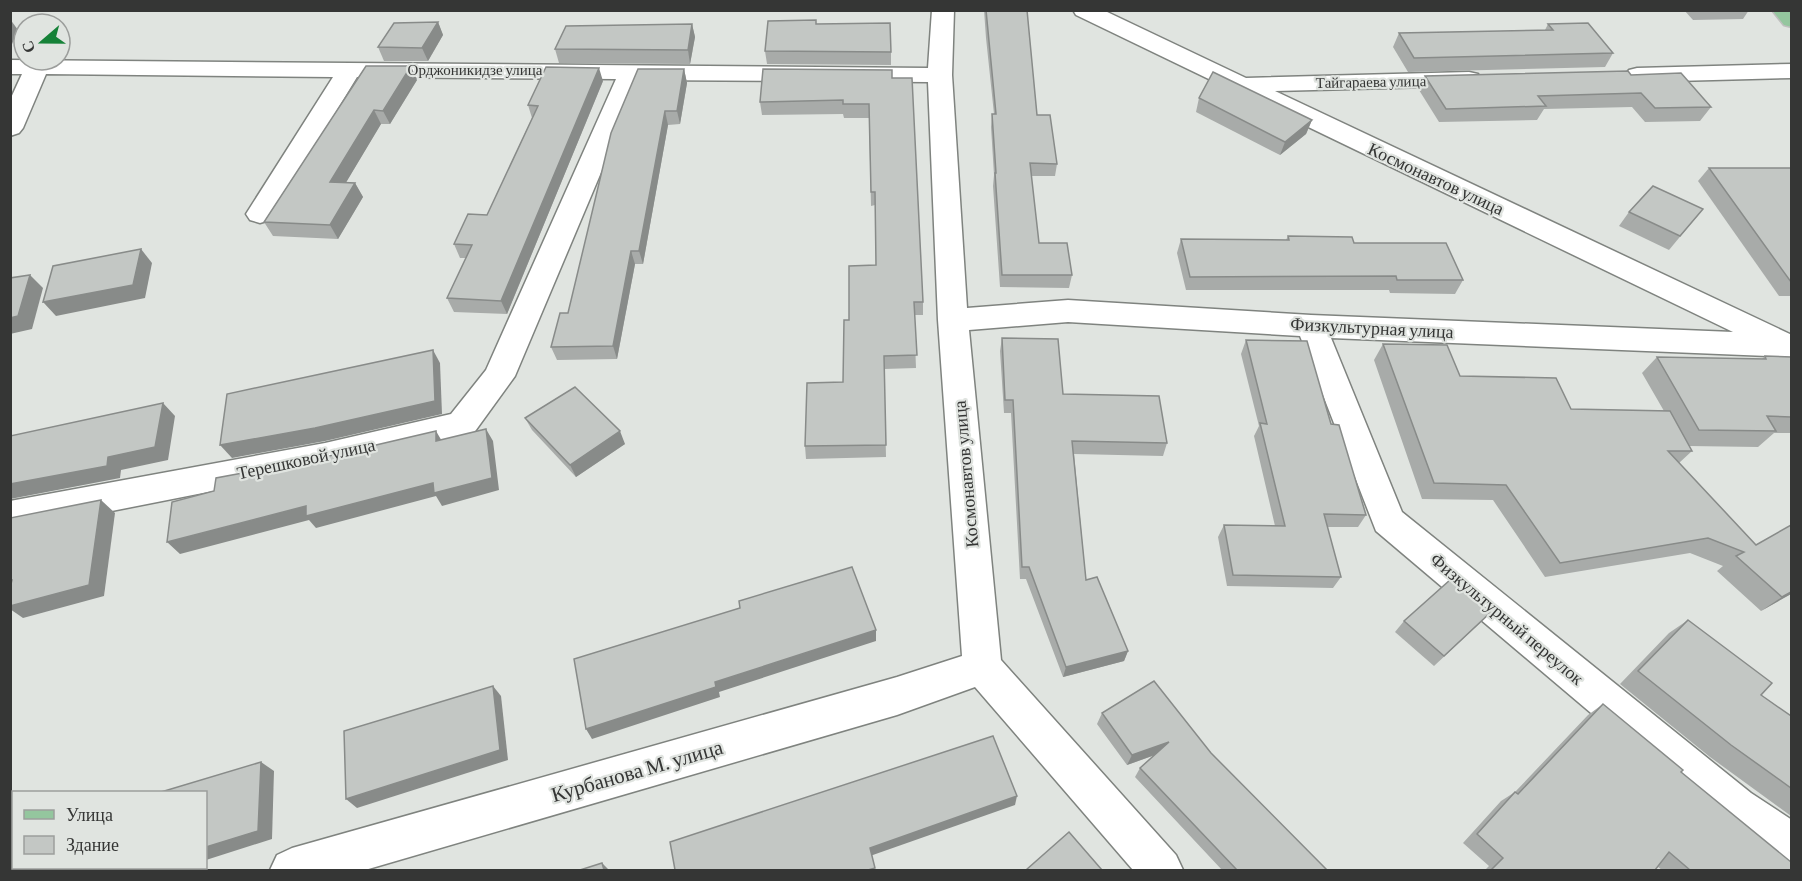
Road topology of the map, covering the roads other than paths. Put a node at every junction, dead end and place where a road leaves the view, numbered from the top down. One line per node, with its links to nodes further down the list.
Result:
1 (943, 10): 10 (street, Космонавтов улица)
2 (1084, 10): 13 (street, Космонавтов улица)
3 (1783, 10): 4 (main road)
4 (1791, 20)
5 (72, 68): 6 (street, Орджоникидзе улица)
6 (350, 69): 7 (street, Орджоникидзе улица); 15 (street)
7 (632, 71): 10 (street, Орджоникидзе улица); 19 (street, Терешковой улица)
8 (1791, 71): 11 (street)
9 (35, 72): 14 (street)
10 (940, 75): 16 (street, Космонавтов улица)
11 (1615, 76)
12 (1486, 79): 13 (street, Тайгараева улица)
13 (1239, 85): 18 (street, Космонавтов улица)
14 (10, 128)
15 (260, 214)
16 (953, 320): 17 (street, Физкультурная улица); 20 (street, Космонавтов улица)
17 (1311, 326): 18 (street, Физкультурная улица); 21 (street, Физкультурный переулок)
18 (1790, 346)
19 (10, 516)
20 (982, 667): 22 (street, Курбанова М. улица); 23 (street)
21 (1791, 845)
22 (292, 870)
23 (1161, 870)

